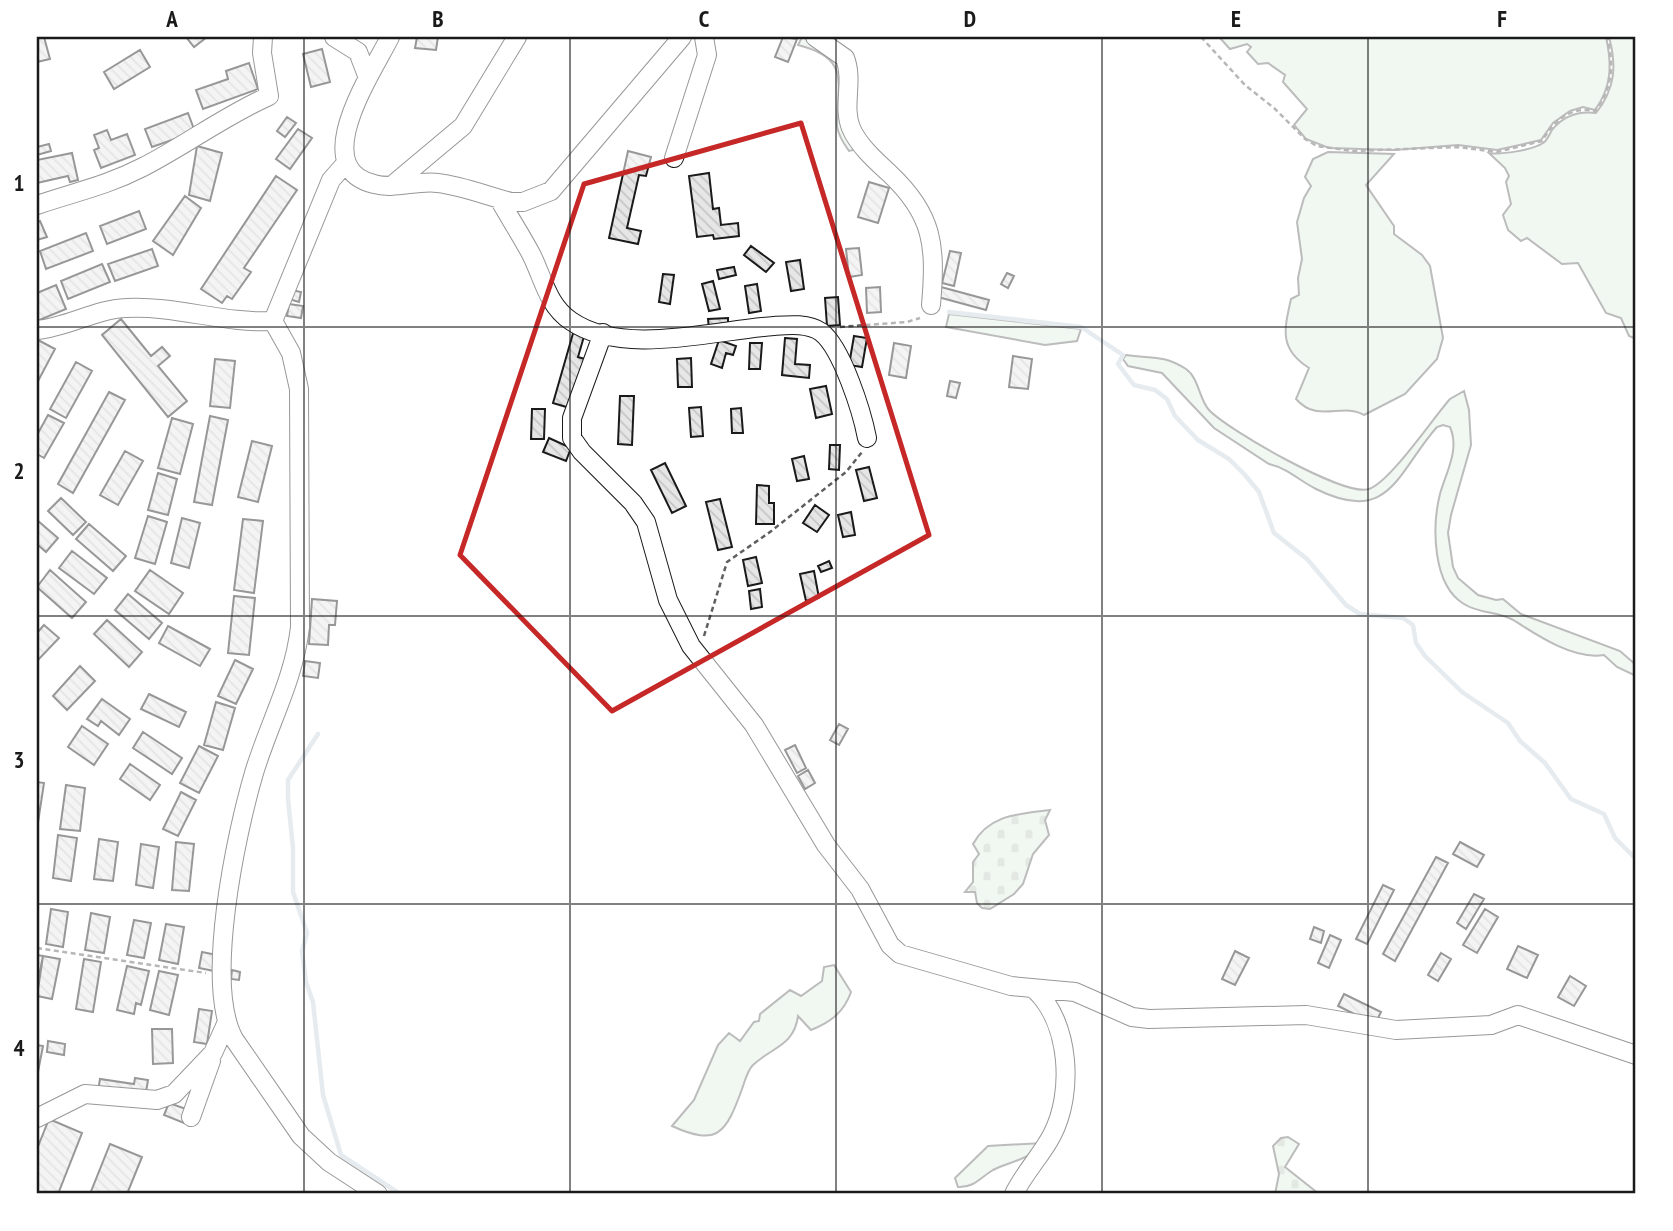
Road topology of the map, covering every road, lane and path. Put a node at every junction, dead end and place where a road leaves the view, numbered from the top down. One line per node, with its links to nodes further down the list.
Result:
1 (263, 37): 15 (street)
2 (334, 37): 10 (street)
3 (390, 37): 10 (street)
4 (517, 37): 13 (street)
5 (682, 37): 14 (street)
6 (704, 37): 11 (street)
7 (815, 37): 16 (street)
8 (1201, 37): 9 (path)
9 (1607, 37)
10 (368, 79): 12 (street)
11 (674, 158)
12 (346, 163): 13 (street); 17 (street)
13 (392, 185): 14 (street)
14 (499, 199): 20 (street)
15 (37, 205)
16 (930, 305): 19 (path)
17 (273, 321): 18 (street); 24 (street)
18 (37, 330)
19 (821, 332): 20 (street); 21 (street)
20 (603, 333): 22 (street)
21 (867, 438): 22 (path)
22 (691, 646): 25 (street)
23 (37, 948): 24 (path)
24 (223, 976): 26 (street)
25 (1035, 990): 28 (street); 32 (street)
26 (226, 1024): 27 (street); 31 (street)
27 (214, 1053): 29 (street); 30 (street)
28 (1636, 1055)
29 (191, 1117)
30 (37, 1118)
31 (378, 1194)
32 (1014, 1194)

